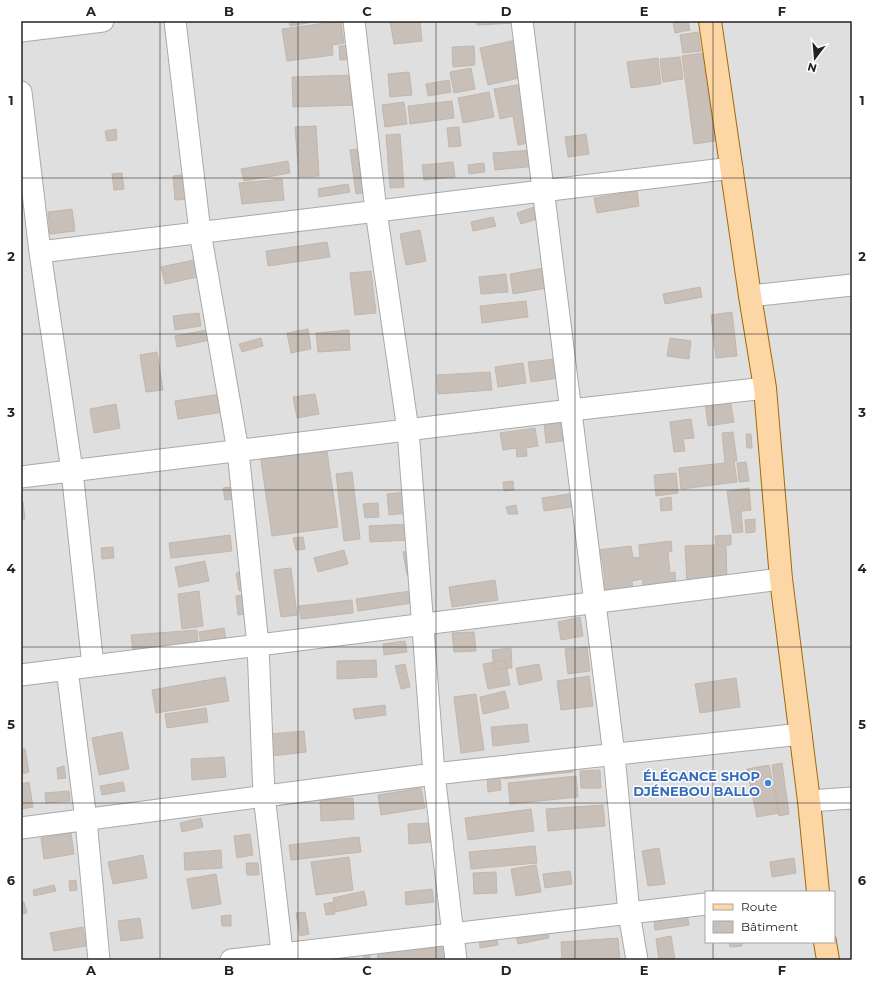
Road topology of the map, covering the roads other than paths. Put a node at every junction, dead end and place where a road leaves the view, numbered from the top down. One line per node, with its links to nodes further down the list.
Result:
1 (103, 21): 6 (street)
2 (175, 21): 11 (street)
3 (354, 21): 10 (street)
4 (522, 21): 9 (street)
5 (710, 21): 8 (main road)
6 (21, 31)
7 (21, 92): 12 (street)
8 (732, 168): 9 (street); 14 (main road)
9 (542, 191): 10 (street); 16 (street)
10 (376, 211): 11 (street); 17 (street)
11 (200, 232): 12 (street); 18 (street)
12 (40, 252): 19 (street)
13 (852, 285): 14 (street)
14 (750, 296): 15 (main road)
15 (765, 388): 16 (street); 21 (main road)
16 (571, 410): 17 (street); 22 (street)
17 (408, 430): 18 (street); 23 (street)
18 (238, 451): 19 (street); 24 (street)
19 (72, 471): 20 (street); 25 (street)
20 (21, 477)
21 (781, 579): 22 (street); 28 (main road)
22 (595, 602): 23 (street); 29 (street)
23 (422, 624): 24 (street); 30 (street)
24 (258, 645): 25 (street); 31 (street)
25 (93, 666): 26 (street)
26 (67, 669): 27 (street); 34 (street)
27 (21, 675)
28 (801, 734): 29 (street); 33 (main road)
29 (614, 755): 30 (street); 38 (street)
30 (434, 774): 31 (street); 39 (street)
31 (264, 795): 34 (street); 41 (street)
32 (852, 798): 33 (street)
33 (809, 800): 36 (main road)
34 (86, 820): 35 (street); 42 (street)
35 (21, 828)
36 (814, 891)
37 (705, 904): 38 (street)
38 (629, 913): 39 (street); 45 (street)
39 (453, 935): 41 (street); 44 (street)
40 (826, 943): 46 (main road)
41 (283, 957): 43 (street)
42 (99, 960)
43 (232, 960)
44 (456, 960)
45 (637, 960)
46 (828, 960)

